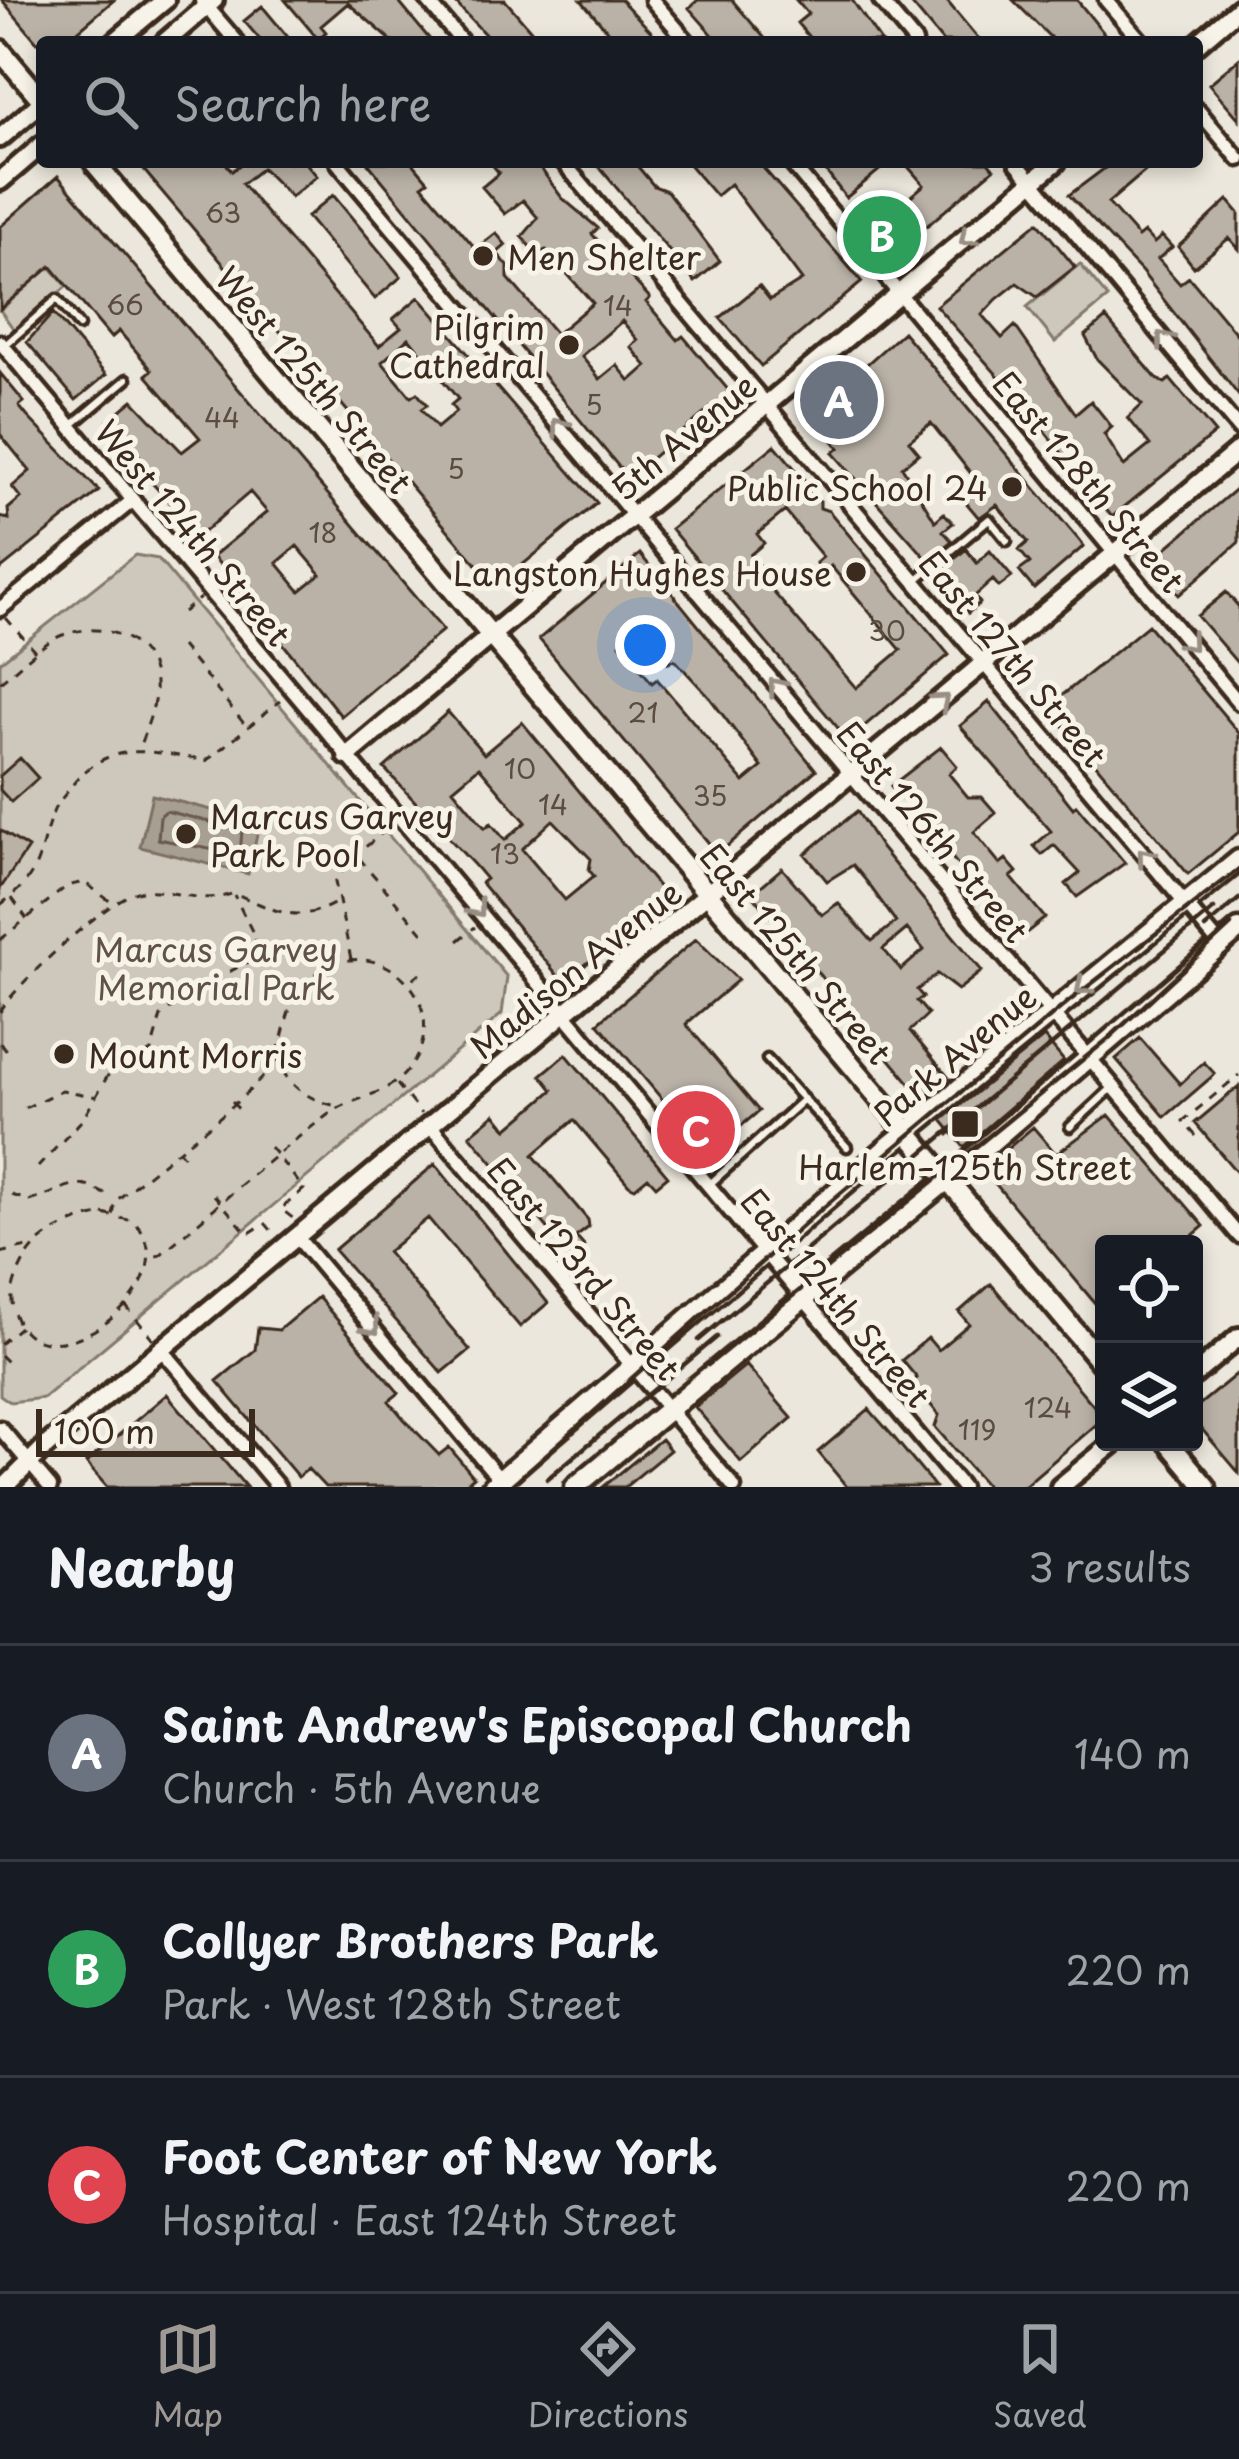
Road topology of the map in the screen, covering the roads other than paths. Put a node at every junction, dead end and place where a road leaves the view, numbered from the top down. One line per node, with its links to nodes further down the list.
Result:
1 (165, 0): 8 (main road)
2 (427, 0): 11 (street)
3 (652, 0): 12 (street)
4 (880, 0): 13 (street)
5 (1106, 0): 14 (street)
6 (207, 2): 9 (main road); 10 (street)
7 (1239, 8): 15 (main road)
8 (122, 36)
9 (171, 36)
10 (232, 36)
11 (457, 36)
12 (683, 36)
13 (910, 36)
14 (1137, 36)
15 (1203, 39)
16 (0, 50): 17 (main road)
17 (36, 94)
18 (36, 106): 20 (main road)
19 (1203, 116): 22 (street)
20 (0, 138)
21 (36, 151): 29 (main road)
22 (1239, 159)
23 (99, 168): 45 (main road, West 125th Street)
24 (342, 168): 40 (street, East 126th Street, one-way to 24)
25 (568, 168): 35 (street, East 127th Street)
26 (795, 168): 31 (street, East 128th Street)
27 (1021, 168): 30 (street)
28 (1049, 168): 30 (main road, 5th Avenue)
29 (0, 181)
30 (1033, 182): 31 (main road, 5th Avenue, one-way to 31); 37 (street, one-way to 30)
31 (901, 294): 35 (main road, 5th Avenue); 42 (street, East 128th Street)
32 (80, 326): 33 (lane)
33 (2, 344): 36 (street, West 124th Street)
34 (127, 379): 36 (lane)
35 (767, 405): 40 (main road, 5th Avenue); 43 (street, East 127th Street)
36 (71, 426): 39 (street, West 124th Street)
37 (1239, 429)
38 (1239, 450): 42 (main road, Madison Avenue)
39 (132, 501): 44 (street); 48 (street, West 124th Street)
40 (634, 516): 45 (main road, 5th Avenue); 49 (street, East 126th Street, one-way to 40)
41 (1007, 541): 43 (lane)
42 (1115, 555): 46 (main road, Madison Avenue); 47 (street, East 128th Street, one-way to 47)
43 (915, 581): 46 (street, East 127th Street)
44 (0, 610)
45 (490, 634): 48 (main road, 5th Avenue); 51 (main road, East 125th Street)
46 (984, 664): 49 (main road, Madison Avenue, one-way to 46); 52 (street, East 127th Street, one-way to 46)
47 (1239, 703)
48 (347, 756): 56 (street, East 124th Street, one-way to 56)
49 (851, 776): 51 (main road, Madison Avenue); 55 (street, East 126th Street)
50 (1239, 860): 52 (main road, Park Avenue)
51 (711, 896): 56 (main road, Madison Avenue); 63 (main road, East 125th Street)
52 (1186, 904): 54 (street, East 127th Street); 55 (main road, Park Avenue, one-way to 55)
53 (1239, 929): 54 (main road)
54 (1220, 945): 58 (main road)
55 (1052, 1013): 58 (street, East 126th Street); 63 (main road, Park Avenue)
56 (565, 1016): 61 (main road, Madison Avenue); 66 (street, East 124th Street)
57 (767, 1059): 60 (lane)
58 (1090, 1060): 59 (street, East 126th Street); 65 (main road)
59 (1113, 1087): 62 (lane); 68 (street, East 126th Street)
60 (804, 1099): 64 (lane); 66 (lane)
61 (430, 1125): 67 (main road, Madison Avenue); 75 (street, East 123rd Street)
62 (1070, 1126)
63 (908, 1132): 65 (main road, East 125th Street); 69 (main road, Park Avenue)
64 (847, 1147)
65 (948, 1179): 70 (main road); 73 (main road, East 125th Street)
66 (709, 1186): 69 (street, East 124th Street)
67 (297, 1229): 72 (main road, Madison Avenue); 81 (street, one-way to 81)
68 (1239, 1236)
69 (765, 1253): 70 (street, East 124th Street); 75 (main road, Park Avenue)
70 (803, 1298): 76 (main road); 87 (street, East 124th Street)
71 (1239, 1337): 74 (main road)
72 (162, 1350): 80 (main road, Madison Avenue); 84 (street)
73 (1095, 1355)
74 (1203, 1367)
75 (634, 1368): 76 (street, East 123rd Street); 81 (main road, Park Avenue)
76 (668, 1409): 85 (main road); 86 (street, East 123rd Street)
77 (0, 1428): 80 (street)
78 (1103, 1451): 88 (main road)
79 (1176, 1451): 89 (main road)
80 (30, 1463): 82 (main road, Madison Avenue); 83 (street)
81 (499, 1485)
82 (4, 1487)
83 (50, 1487)
84 (276, 1487)
85 (574, 1487)
86 (734, 1487)
87 (962, 1487)
88 (1060, 1487)
89 (1206, 1487)

